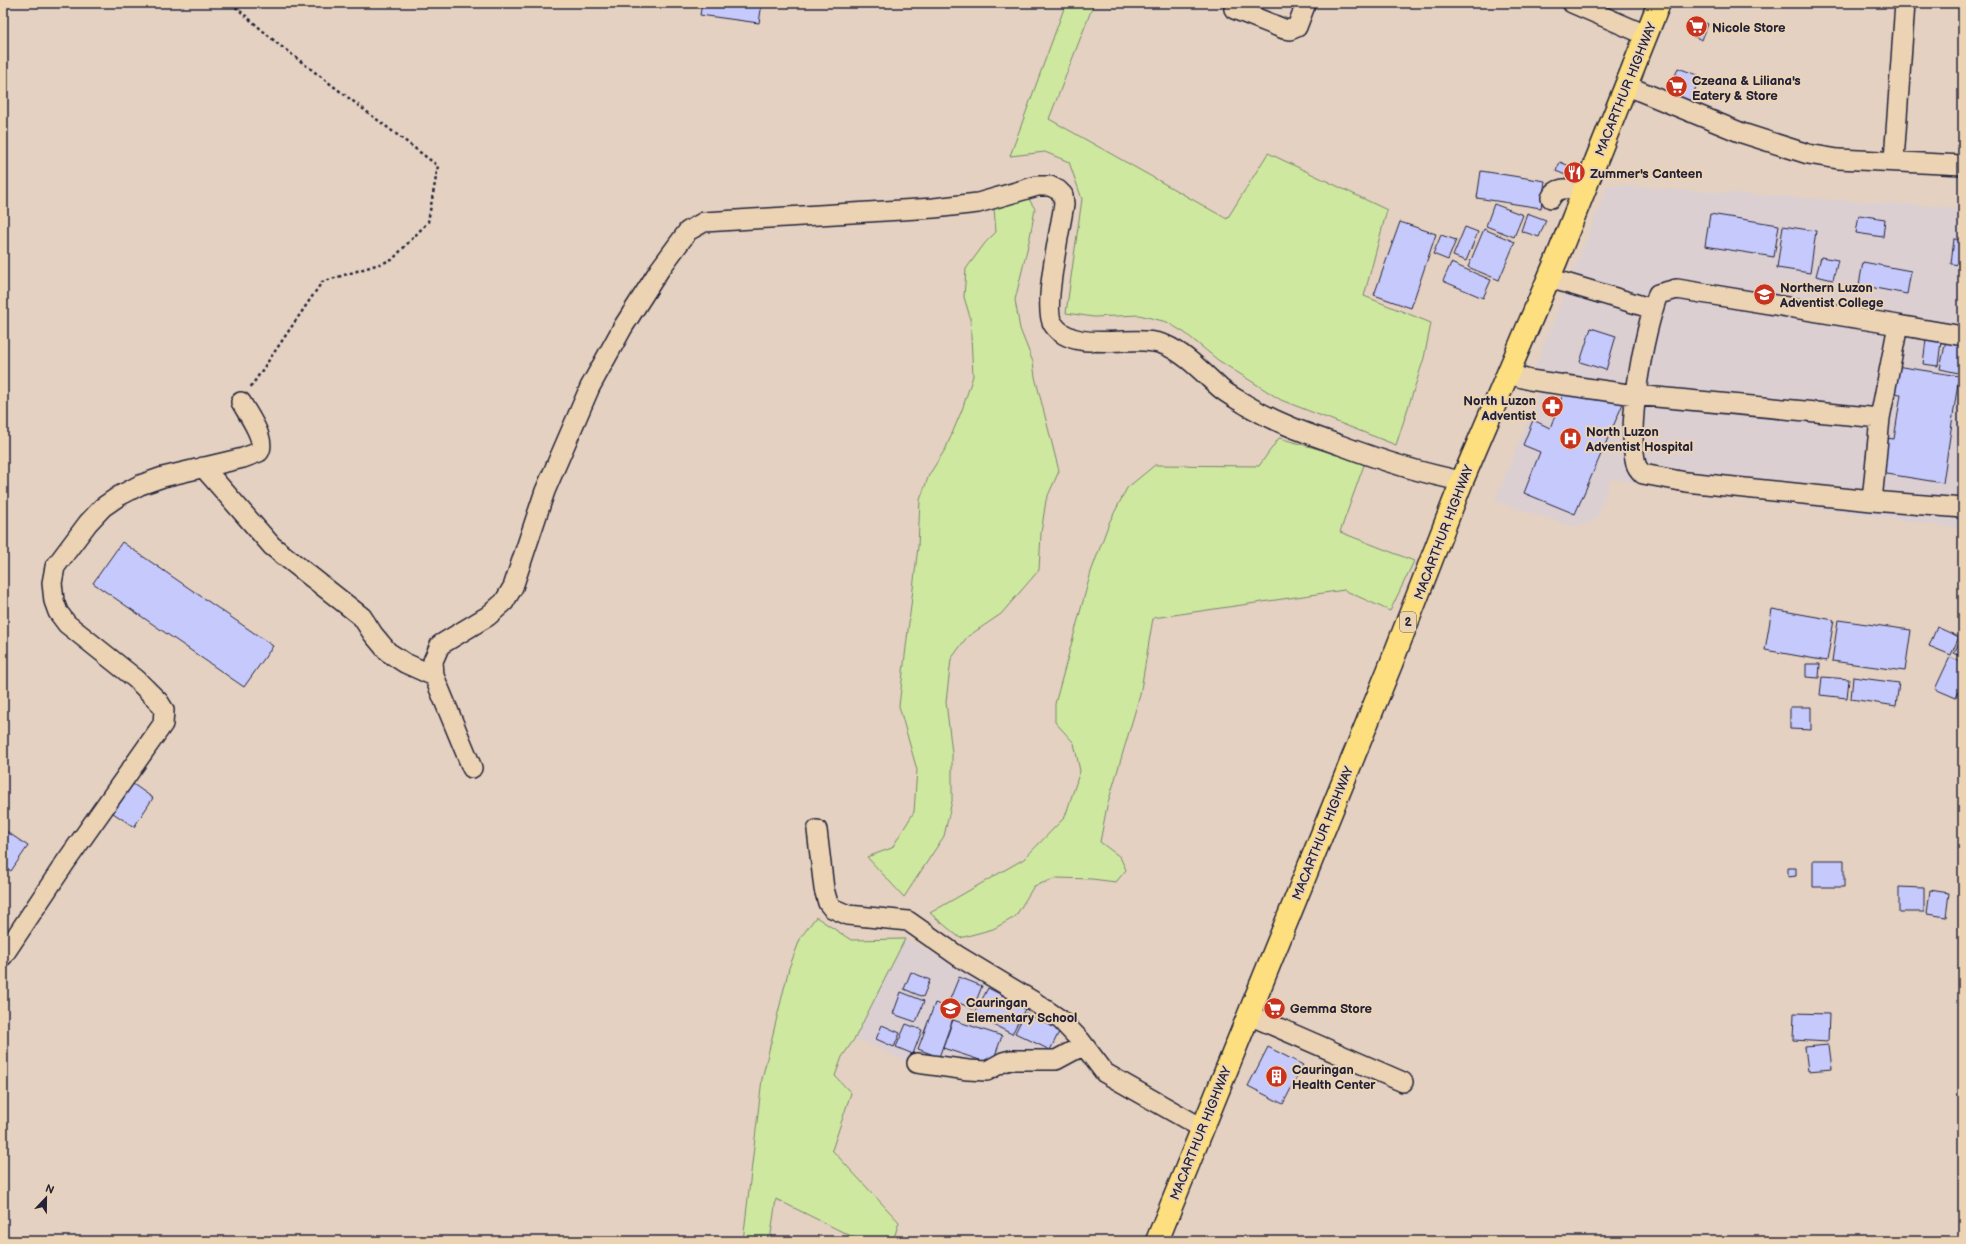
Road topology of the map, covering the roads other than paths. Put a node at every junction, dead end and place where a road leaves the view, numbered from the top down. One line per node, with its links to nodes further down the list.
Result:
1 (1306, 3): 5 (street)
2 (1572, 3): 6 (street)
3 (1659, 3): 6 (highway, MACARTHUR HIGHWAY / 2)
4 (1905, 3): 8 (street)
5 (1234, 9)
6 (1646, 35): 7 (highway, MACARTHUR HIGHWAY / 2)
7 (1625, 85): 8 (street); 10 (highway, MACARTHUR HIGHWAY / 2)
8 (1894, 160): 9 (street)
9 (1963, 164)
10 (1585, 190): 11 (street); 12 (highway, MACARTHUR HIGHWAY / 2)
11 (1551, 198)
12 (1549, 278): 13 (street); 16 (highway, MACARTHUR HIGHWAY / 2)
13 (1653, 309): 14 (street); 17 (street)
14 (1898, 325): 15 (street); 19 (street)
15 (1963, 336)
16 (1508, 374): 17 (street); 21 (highway, MACARTHUR HIGHWAY / 2)
17 (1635, 395): 19 (street); 22 (street)
18 (241, 402): 20 (street)
19 (1880, 418): 22 (street)
20 (202, 467): 24 (street); 27 (street)
21 (1462, 481): 24 (street); 28 (highway, MACARTHUR HIGHWAY / 2)
22 (1872, 501): 23 (street)
23 (1963, 508)
24 (434, 676): 25 (street)
25 (472, 768)
26 (817, 830): 29 (street)
27 (3, 956)
28 (1248, 1015): 31 (street); 32 (highway, MACARTHUR HIGHWAY / 2)
29 (1084, 1045): 30 (street); 32 (street)
30 (917, 1063)
31 (1403, 1082)
32 (1202, 1128): 33 (highway, MACARTHUR HIGHWAY / 2)
33 (1157, 1241)

